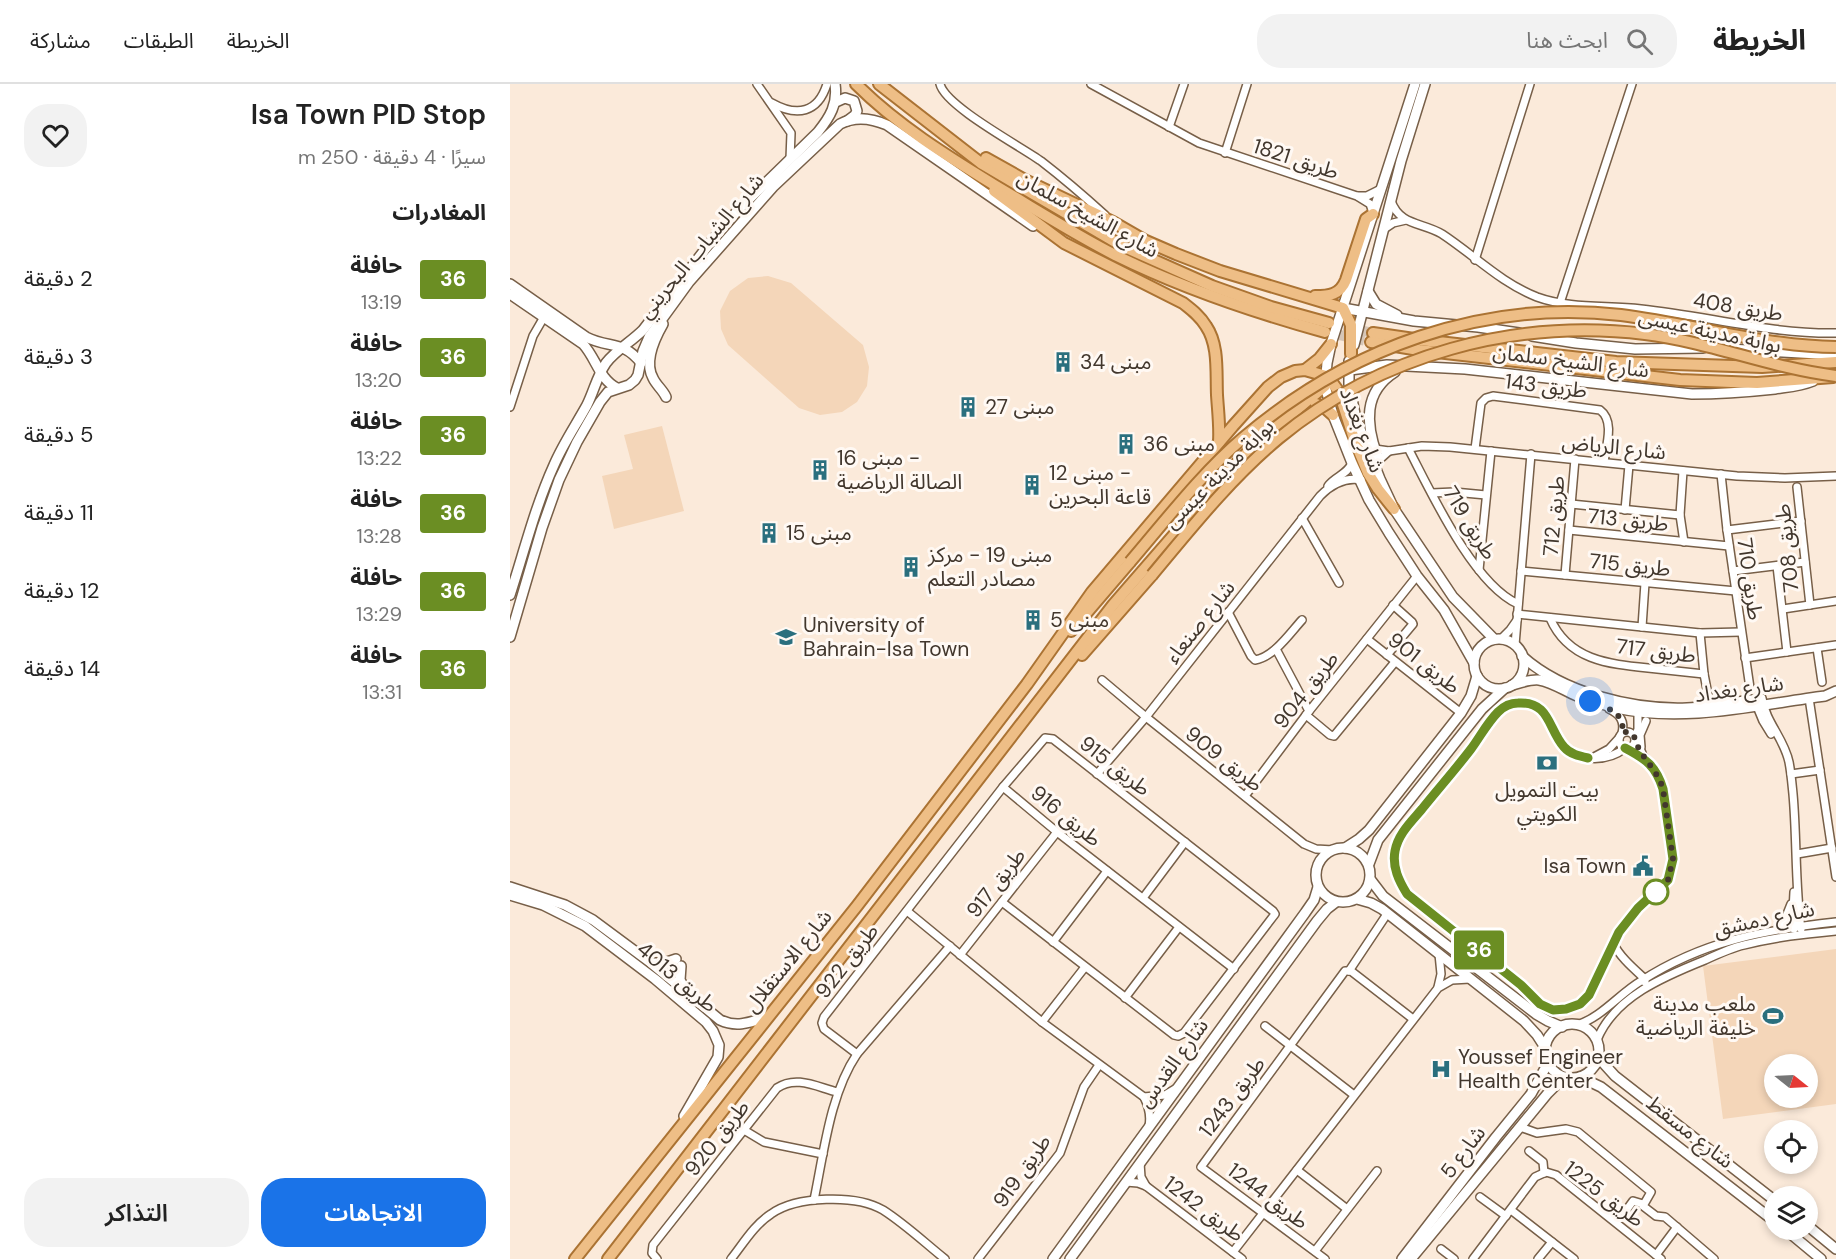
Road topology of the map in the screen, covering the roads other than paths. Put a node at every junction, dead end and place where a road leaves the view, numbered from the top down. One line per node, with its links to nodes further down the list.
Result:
1 (757, 84): 15 (street)
2 (827, 84): 15 (street)
3 (835, 84): 16 (street)
4 (856, 84): 22 (main road, شارع الشيخ سلمان)
5 (879, 84): 18 (main road, شارع الشيخ سلمان)
6 (933, 84): 14 (street)
7 (1091, 84): 19 (street, طريق 1821)
8 (1184, 84): 19 (street)
9 (1247, 84): 20 (street)
10 (1415, 84): 23 (street)
11 (1425, 84): 25 (street)
12 (1530, 84): 31 (street)
13 (1632, 84): 37 (street)
14 (941, 88): 28 (street)
15 (770, 102): 21 (street)
16 (836, 102): 17 (street); 21 (street, شارع الشباب البحريني)
17 (846, 121): 30 (street); 32 (street, شارع الشباب البحريني)
18 (935, 127): 28 (main road); 41 (main road, شارع الشيخ سلمان)
19 (1169, 127): 20 (street, طريق 1821)
20 (1225, 153): 24 (street, طريق 1821)
21 (790, 159): 44 (street, شارع الشباب البحريني)
22 (957, 162): 30 (main road); 41 (main road, شارع الشيخ سلمان)
23 (1381, 189): 24 (street, طريق 1821); 26 (street)
24 (1357, 196): 26 (street, طريق 1821)
25 (1391, 201): 27 (street, طريق 408); 29 (street)
26 (1373, 214): 36 (main road); 38 (street)
27 (1406, 220): 29 (street); 31 (street, طريق 408)
28 (1113, 222): 36 (main road)
29 (1383, 231): 34 (street)
30 (1064, 243): 59 (main road)
31 (1475, 260): 37 (street, طريق 408)
32 (689, 282): 49 (street, شارع الشباب البحريني); 58 (street)
33 (510, 284): 44 (street)
34 (1368, 291): 38 (street); 40 (street)
35 (510, 294): 39 (street)
36 (1303, 297): 38 (main road)
37 (1560, 303): 42 (street, طريق 408)
38 (1352, 311): 40 (street, شارع الشيخ سلمان); 41 (street); 46 (main road)
39 (544, 317): 53 (street); 61 (street)
40 (1414, 321): 47 (street, شارع الشيخ سلمان)
41 (1331, 326): 43 (street, شارع بغداد)
42 (1836, 333)
43 (1331, 344): 51 (main road); 56 (street, شارع بغداد)
44 (624, 347): 49 (street); 53 (street, شارع الشباب البحريني)
45 (1836, 347): 135 (main road, بوابة مدينة عيسى, bridge)
46 (1351, 354): 52 (street, شارع بغداد)
47 (1836, 356)
48 (1836, 362): 55 (main road, شارع الشيخ سلمان)
49 (640, 363): 57 (street, شارع الشباب البحريني)
50 (1415, 365): 52 (street, شارع الشيخ سلمان); 55 (street, شارع الشيخ سلمان); 67 (street)
51 (1305, 370): 56 (main road); 63 (main road)
52 (1348, 370): 56 (street, شارع الشيخ سلمان); 86 (street, شارع بغداد)
53 (600, 372): 57 (street); 105 (street, شارع الشباب البحريني)
54 (1836, 377): 55 (main road, شارع الشيخ سلمان); 150 (main road, بوابة مدينة عيسى, bridge)
55 (1816, 379)
56 (1327, 381): 60 (main road); 62 (street, شارع بغداد); 86 (main road)
57 (617, 388): 118 (street, شارع الشباب البحريني)
58 (666, 397)
59 (1217, 398): 63 (main road); 64 (main road)
60 (1307, 402): 62 (main road); 65 (main road)
61 (510, 406)
62 (1334, 415): 75 (street, شارع بغداد)
63 (1233, 426): 64 (main road); 65 (main road)
64 (1219, 442): 135 (main road)
65 (1258, 442): 150 (main road)
66 (1408, 448): 68 (street, شارع الرياض); 70 (street, شارع الرياض); 83 (street, طريق 719)
67 (1375, 449): 70 (street, شارع الرياض); 73 (street)
68 (1475, 449): 69 (street, شارع الرياض); 74 (street, طريق 143)
69 (1491, 451): 71 (street, شارع الرياض); 84 (street)
70 (1389, 452): 73 (street, شارع الرياض)
71 (1531, 454): 72 (street, شارع الرياض); 98 (street)
72 (1575, 459): 74 (street, شارع الرياض); 85 (street, طريق 712)
73 (1378, 461): 86 (street)
74 (1604, 462): 76 (street, شارع الرياض)
75 (1352, 463): 80 (street, شارع بغداد); 82 (street, شارع صنعاء)
76 (1629, 465): 77 (street, شارع الرياض); 87 (street)
77 (1683, 471): 78 (street, شارع الرياض); 88 (street, طريق 713)
78 (1721, 474): 79 (street, شارع الرياض); 92 (street, طريق 710)
79 (1836, 476)
80 (1360, 480): 82 (street); 101 (street, شارع بغداد)
81 (1797, 487): 90 (street, طريق 708)
82 (1327, 489): 89 (street, شارع صنعاء)
83 (1432, 493): 84 (street); 97 (street, طريق 719)
84 (1486, 495): 97 (street)
85 (1571, 504): 87 (street, طريق 713); 91 (street, طريق 712)
86 (1394, 509): 120 (street, شارع بغداد)
87 (1625, 510): 88 (street, طريق 713)
88 (1680, 515): 93 (street, طريق 713)
89 (1302, 518): 102 (street); 111 (street, شارع صنعاء)
90 (1801, 521): 92 (street); 95 (street, طريق 708)
91 (1569, 530): 93 (street, طريق 713); 100 (street, طريق 712)
92 (1727, 530): 94 (street, طريق 710)
93 (1684, 542): 94 (street, طريق 713)
94 (1729, 546): 99 (street, طريق 710)
95 (1805, 562): 96 (street); 109 (street, طريق 708)
96 (1777, 566): 99 (street); 110 (street, طريق 708)
97 (1479, 570): 107 (street, طريق 719)
98 (1521, 571): 100 (street, طريق 715); 107 (street)
99 (1733, 571): 104 (street, طريق 710)
100 (1565, 575): 103 (street, طريق 715)
101 (1417, 576): 108 (street, طريق 904); 130 (street, شارع بغداد)
102 (1339, 583)
103 (1645, 583): 104 (street, طريق 715); 115 (street, طريق 717)
104 (1736, 591): 116 (street, طريق 710)
105 (510, 595)
106 (1836, 601): 109 (street)
107 (1518, 604): 112 (street)
108 (1394, 605): 119 (street, طريق 904); 126 (street)
109 (1810, 605): 110 (street)
110 (1783, 609): 125 (street, طريق 708)
111 (1228, 612): 124 (street); 147 (street, شارع صنعاء)
112 (1517, 617): 113 (street, طريق 717); 120 (street); 121 (street)
113 (1550, 618): 115 (street, طريق 717); 131 (street, طريق 717)
114 (1302, 620): 124 (street)
115 (1642, 627): 117 (street, طريق 717)
116 (1741, 632): 117 (street, طريق 717); 128 (street, طريق 710)
117 (1700, 633): 131 (street, طريق 717)
118 (510, 637)
119 (1367, 639): 126 (street, طريق 901); 144 (street, طريق 904)
120 (1498, 639): 121 (street); 130 (street)
121 (1515, 645): 127 (street)
122 (1836, 645): 123 (street)
123 (1817, 648): 125 (street); 134 (street)
124 (1276, 649): 144 (street)
125 (1787, 652): 128 (street)
126 (1387, 655): 129 (street, طريق 901)
127 (1522, 656): 136 (street); 143 (street, شارع بغداد)
128 (1745, 658): 137 (street, طريق 710)
129 (1395, 662): 144 (street); 145 (street, طريق 901)
130 (1474, 663): 132 (street)
131 (1704, 674): 140 (street, طريق 717)
132 (1477, 676): 136 (street); 145 (street)
133 (1102, 680): 147 (street, طريق 909)
134 (1822, 682)
135 (1027, 684): 209 (main road, شارع الاستقلال)
136 (1508, 687): 141 (street, شارع بغداد); 168 (street)
137 (1750, 688)
138 (1833, 692): 139 (street, شارع بغداد); 142 (street, شارع بغداد)
139 (1809, 698): 142 (street, شارع بغداد); 156 (street)
140 (1709, 700)
141 (1590, 701): 143 (street, شارع بغداد); 151 (street)
142 (1759, 702): 143 (street, شارع بغداد); 146 (street, شارع بغداد); 158 (street)
143 (1635, 708): 146 (street, شارع بغداد); 149 (street); 151 (street)
144 (1308, 713): 160 (street, طريق 904)
145 (1461, 713): 164 (street)
146 (1656, 714): 148 (street)
147 (1146, 717): 157 (street, شارع صنعاء); 160 (street, طريق 909)
148 (1646, 721): 149 (street); 154 (street)
149 (1638, 729): 152 (street)
150 (1012, 734): 263 (main road, شارع الاستقلال)
151 (1622, 734): 152 (street); 153 (street); 155 (street)
152 (1635, 738): 153 (street); 154 (street)
153 (1625, 748): 154 (street); 155 (street)
154 (1643, 755): 190 (street)
155 (1588, 758): 192 (street)
156 (1820, 770): 158 (street); 162 (street)
157 (1097, 774): 159 (street, طريق 915); 163 (street, طريق 915)
158 (1791, 774): 167 (street)
159 (1004, 787): 161 (street, طريق 916); 181 (street, طريق 915)
160 (1245, 796): 166 (street, طريق 909)
161 (1057, 832): 169 (street, طريق 916); 179 (street, طريق 917)
162 (1833, 839): 165 (street)
163 (1185, 842): 177 (street); 198 (street, طريق 915)
164 (1345, 848): 166 (street); 168 (street)
165 (1832, 848): 167 (street); 170 (street)
166 (1333, 850): 174 (street)
167 (1797, 854): 171 (street)
168 (1368, 864): 172 (street)
169 (1107, 871): 177 (street, طريق 916); 189 (street, طريق 916)
170 (1836, 877)
171 (1796, 878): 176 (street); 184 (street)
172 (1370, 879): 178 (street); 214 (street)
173 (510, 887): 196 (street, طريق 4013)
174 (1318, 887): 180 (street); 224 (street, شارع القدس)
175 (510, 895): 203 (street, طريق 4013)
176 (1794, 896): 184 (street); 186 (street)
177 (1143, 898): 185 (street, طريق 916)
178 (1357, 899): 180 (street); 182 (street)
179 (1002, 902): 189 (street, طريق 915); 195 (street, طريق 917)
180 (1336, 902): 237 (street, شارع القدس)
181 (907, 911): 191 (street); 218 (street, طريق 922)
182 (1387, 914): 194 (street); 199 (street, طريق 1243)
183 (1836, 921): 184 (street, شارع دمشق)
184 (1797, 926): 186 (street, شارع دمشق); 188 (street)
185 (1179, 927): 198 (street, طريق 916); 208 (street)
186 (1774, 929): 202 (street, شارع دمشق)
187 (1836, 931): 188 (street, شارع دمشق)
188 (1798, 935): 207 (street, شارع دمشق)
189 (1053, 942): 197 (street, طريق 915)
190 (1613, 943): 192 (street); 193 (street)
191 (950, 946): 195 (street); 218 (street)
192 (1609, 951): 193 (street)
193 (1619, 953): 200 (street)
194 (1438, 954): 201 (street); 205 (street)
195 (960, 955): 211 (street)
196 (651, 963): 203 (street, طريق 4013); 206 (street)
197 (1085, 967): 208 (street, طريق 915); 211 (street)
198 (1234, 969): 208 (street, طريق 915)
199 (1349, 970): 210 (street); 216 (street, طريق 1243)
200 (1636, 972): 202 (street); 204 (street)
201 (1470, 979): 205 (street); 217 (street)
202 (1645, 979): 204 (street, شارع دمشق); 207 (street)
203 (663, 980): 206 (street, طريق 4013); 234 (street, طريق 4013)
204 (1635, 985): 212 (street, شارع دمشق)
205 (1438, 988): 210 (street)
206 (687, 992): 209 (street, طريق 4013)
207 (1637, 994): 215 (street, شارع دمشق)
208 (1125, 998)
209 (767, 1017): 234 (main road, شارع الاستقلال)
210 (1413, 1019): 227 (street)
211 (1042, 1022): 221 (street)
212 (1577, 1025): 214 (street); 215 (street)
213 (1265, 1026): 216 (street)
214 (1562, 1027): 217 (street)
215 (1597, 1041): 219 (street)
216 (1290, 1046): 227 (street); 238 (street, طريق 1243)
217 (1545, 1050): 220 (street)
218 (857, 1054): 225 (street)
219 (1599, 1056): 222 (street); 244 (street, شارع مسقط)
220 (1548, 1063): 223 (street); 226 (street, شارع 5)
221 (1099, 1065): 228 (street); 268 (street, طريق 919)
222 (1580, 1077): 223 (street); 252 (street, شارع مسقط)
223 (1567, 1078): 229 (street, شارع 5)
224 (1177, 1088): 228 (street); 230 (street, شارع القدس)
225 (837, 1092): 232 (street, طريق 920); 236 (street)
226 (1531, 1094): 231 (street); 273 (street, شارع 5)
227 (1354, 1095): 239 (street)
228 (1144, 1097): 230 (street)
229 (1529, 1116): 231 (street, شارع 5); 233 (street)
230 (1149, 1126): 269 (street, شارع القدس)
231 (1520, 1127): 233 (street); 274 (street, شارع 5)
232 (744, 1130): 236 (street); 265 (street, طريق 920)
233 (1547, 1132): 247 (street)
234 (670, 1139): 264 (main road, شارع الاستقلال)
235 (1529, 1151): 241 (street)
236 (823, 1154): 246 (street)
237 (1140, 1162): 242 (street, شارع القدس); 243 (street, طريق 1242)
238 (1201, 1167): 250 (street, طريق 1244)
239 (1297, 1170): 248 (street, طريق 1244); 250 (street)
240 (1377, 1170): 248 (street, طريق 1244)
241 (1544, 1173): 251 (street, طريق 1225); 262 (street, طريق 1225)
242 (1126, 1182): 243 (street, طريق 1242); 270 (street, شارع القدس)
243 (1146, 1186): 260 (street, طريق 1242)
244 (1764, 1192)
245 (1480, 1197): 251 (street)
246 (814, 1200): 266 (street); 267 (street)
247 (1643, 1204): 249 (street); 253 (street)
248 (1347, 1209): 259 (street, طريق 1244)
249 (1625, 1212)
250 (1263, 1213): 259 (street, طريق 1244); 260 (street)
251 (1508, 1213): 256 (street); 276 (street, طريق 1225)
252 (1764, 1213)
253 (1677, 1227): 262 (street); 279 (street)
254 (1818, 1234): 258 (street)
255 (1796, 1240): 261 (street)
256 (1552, 1242): 277 (street); 278 (street)
257 (1441, 1249): 275 (street)
258 (1836, 1249)
259 (1315, 1251): 272 (street, طريق 1244)
260 (1233, 1252): 271 (street, طريق 1242)
261 (1810, 1254): 280 (street)
262 (1657, 1257)
263 (609, 1258)
264 (575, 1259)
265 (657, 1259)
266 (731, 1259)
267 (945, 1259)
268 (978, 1259)
269 (1053, 1259)
270 (1070, 1259)
271 (1242, 1259)
272 (1325, 1259)
273 (1402, 1259)
274 (1411, 1259)
275 (1454, 1259)
276 (1473, 1259)
277 (1538, 1259)
278 (1574, 1259)
279 (1714, 1259)
280 (1821, 1259)

